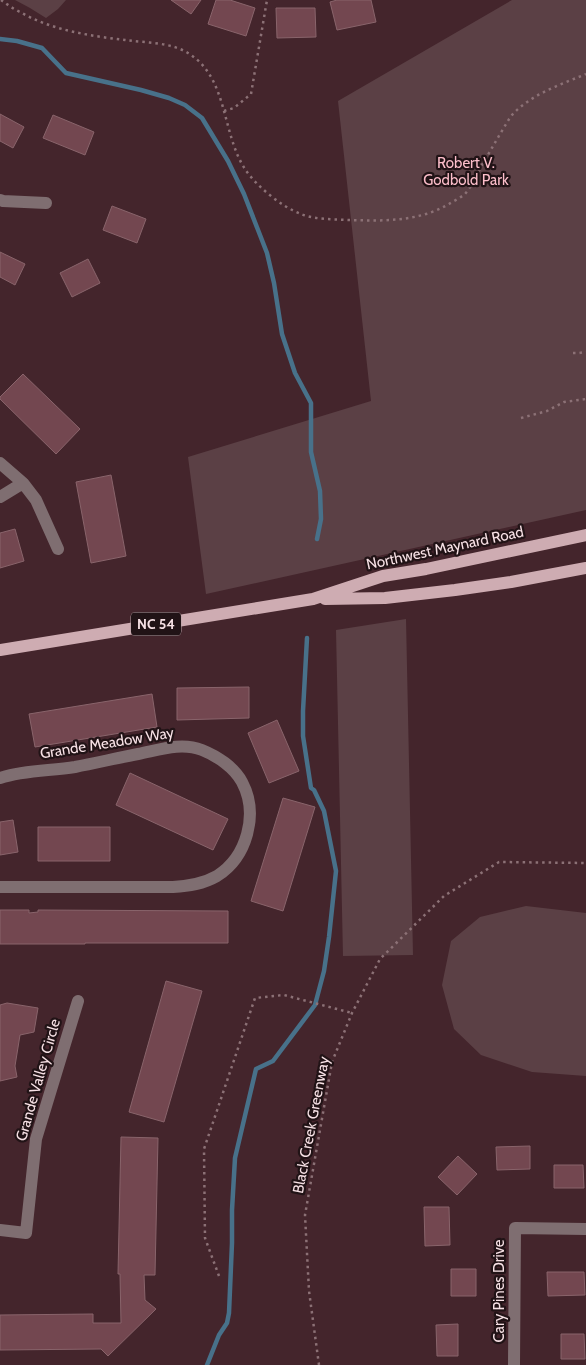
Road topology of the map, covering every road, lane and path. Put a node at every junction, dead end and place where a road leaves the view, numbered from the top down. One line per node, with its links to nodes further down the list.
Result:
1 (1, 0): 4 (path)
2 (267, 0): 4 (path)
3 (586, 74): 4 (path)
4 (224, 111)
5 (0, 200): 6 (street)
6 (46, 203)
7 (586, 352): 8 (path)
8 (573, 353)
9 (586, 399): 10 (path)
10 (521, 418)
11 (0, 463): 12 (street)
12 (22, 483): 13 (street); 15 (street)
13 (0, 497)
14 (586, 535): 17 (main road, Northwest Maynard Road / NC 54)
15 (58, 549)
16 (586, 568): 17 (main road, Northwest Maynard Road / NC 54)
17 (312, 599): 18 (main road, Northwest Maynard Road / NC 54)
18 (0, 650)
19 (0, 778): 21 (street, Grande Meadow Way)
20 (586, 863): 23 (path, Black Creek Greenway)
21 (0, 887)
22 (78, 1001): 25 (street, Grande Valley Circle)
23 (352, 1013): 26 (path); 27 (path, Black Creek Greenway)
24 (586, 1229): 28 (street, Cary Pines Drive)
25 (0, 1230)
26 (219, 1276)
27 (319, 1365)
28 (514, 1365)

